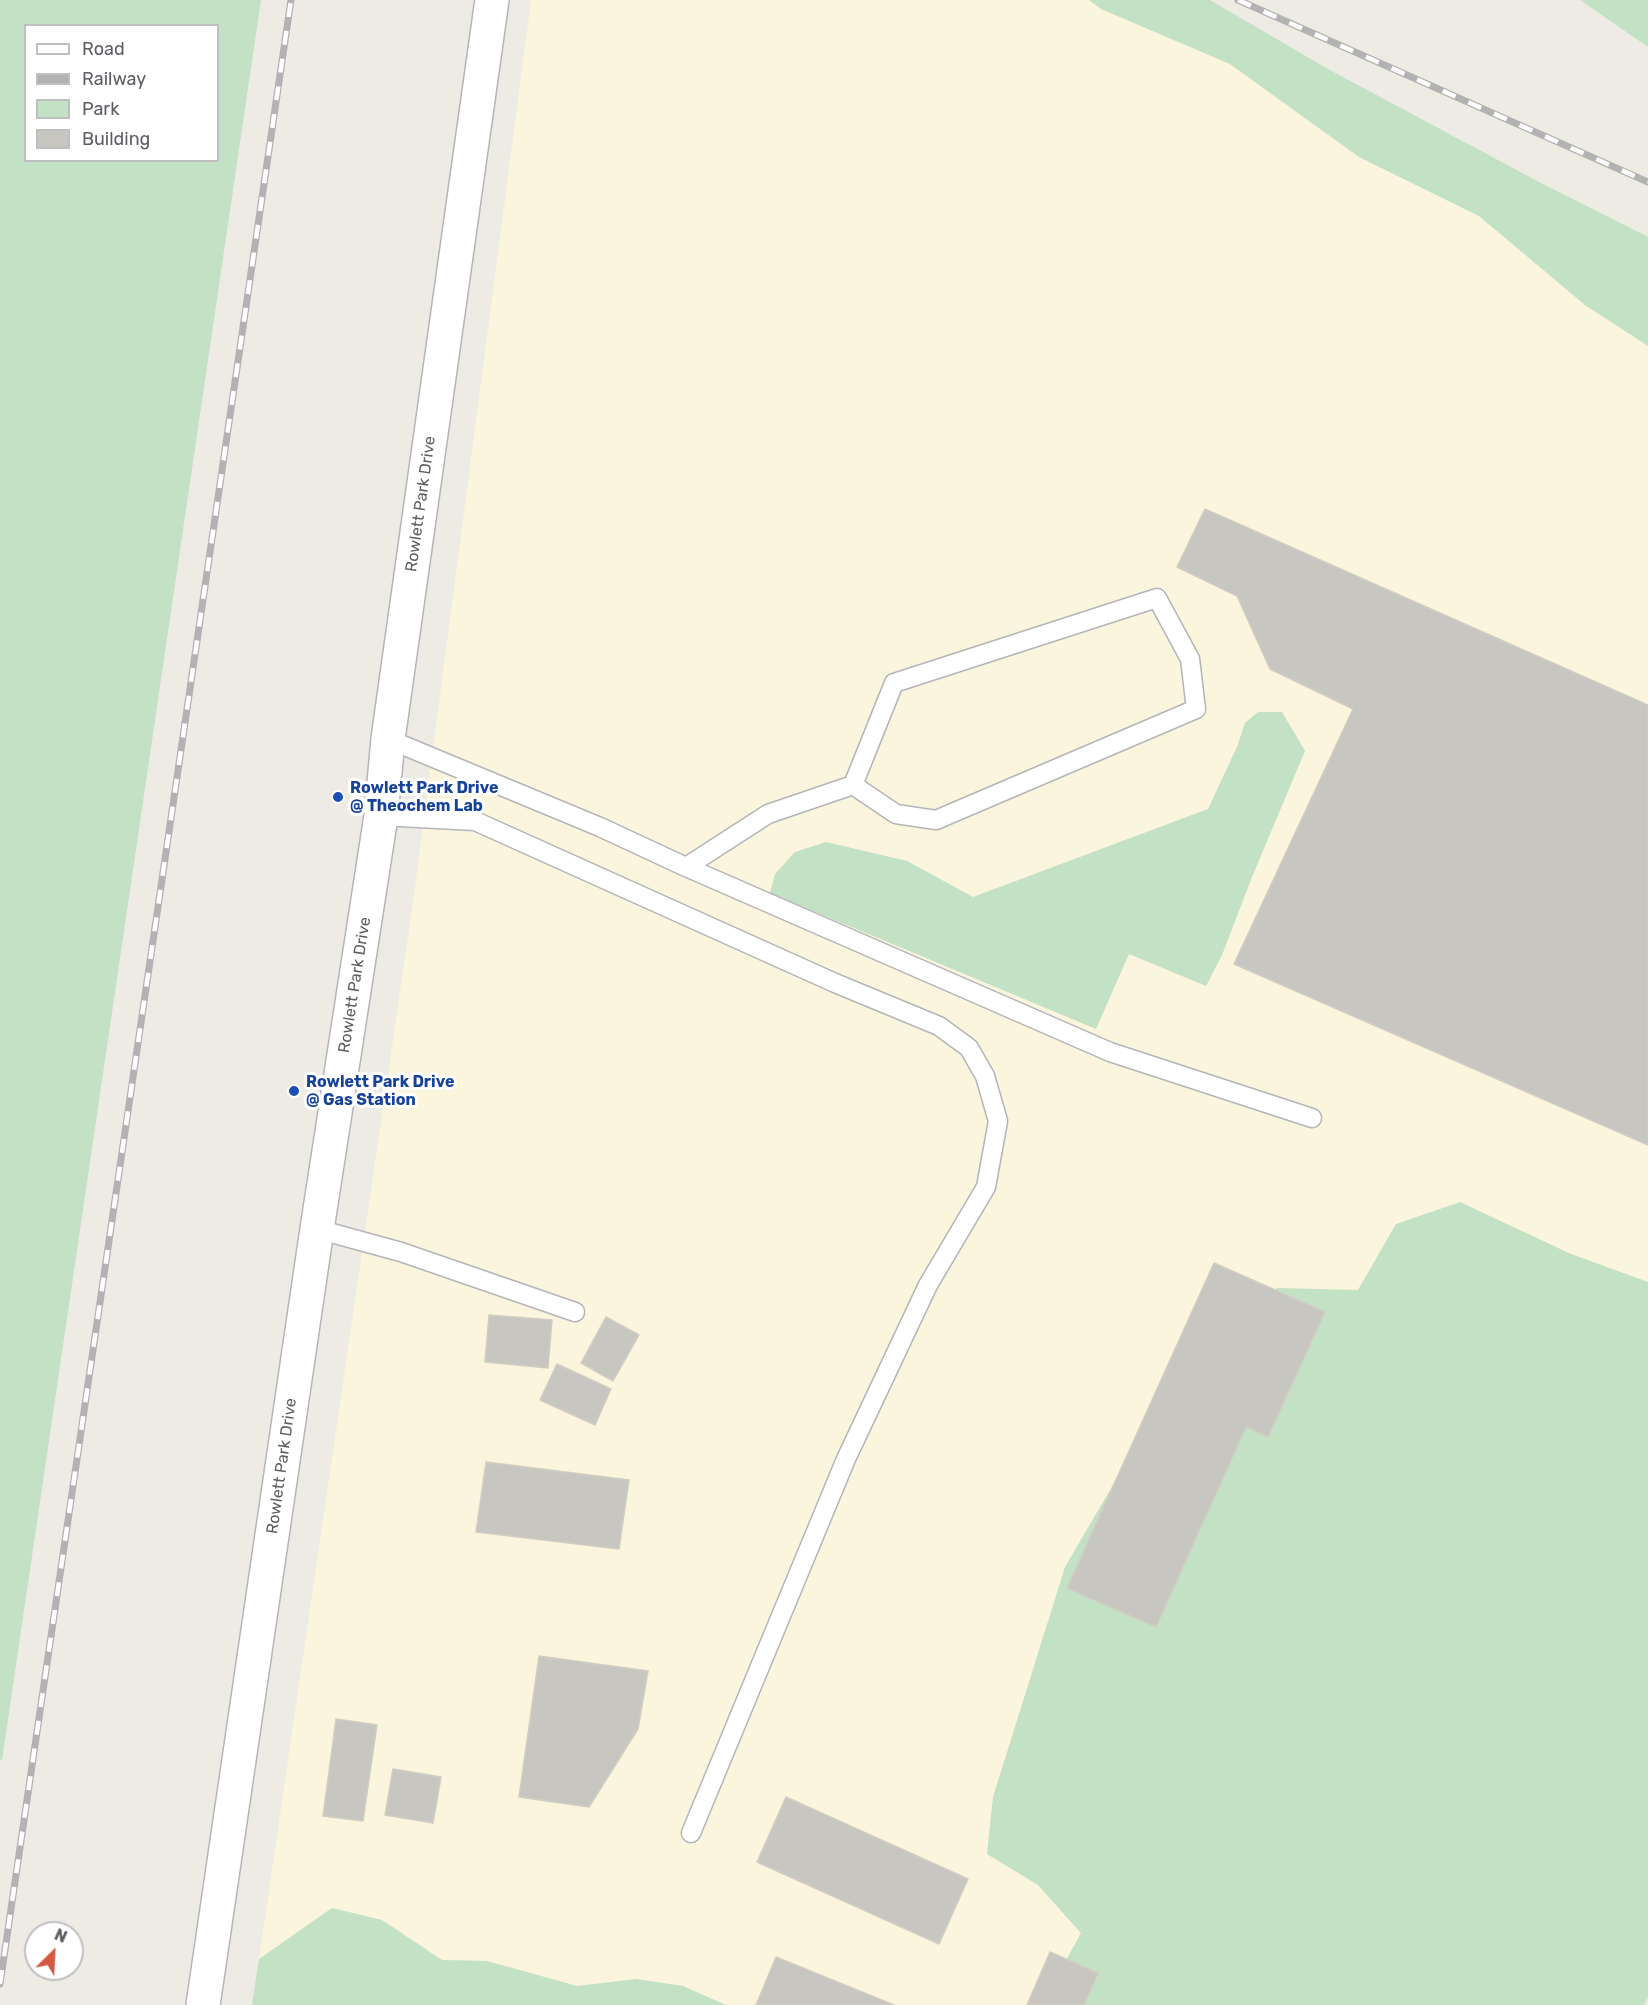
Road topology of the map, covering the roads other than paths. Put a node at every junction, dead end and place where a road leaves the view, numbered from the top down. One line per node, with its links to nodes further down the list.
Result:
1 (492, 0): 2 (street, Rowlett Park Drive)
2 (388, 739): 4 (street, Rowlett Park Drive); 5 (lane)
3 (853, 785): 3 (lane); 5 (lane)
4 (381, 816): 7 (street, Rowlett Park Drive); 9 (lane)
5 (686, 867): 6 (lane)
6 (1312, 1118)
7 (317, 1229): 8 (lane); 10 (street, Rowlett Park Drive)
8 (575, 1312)
9 (691, 1833)
10 (203, 2005)

